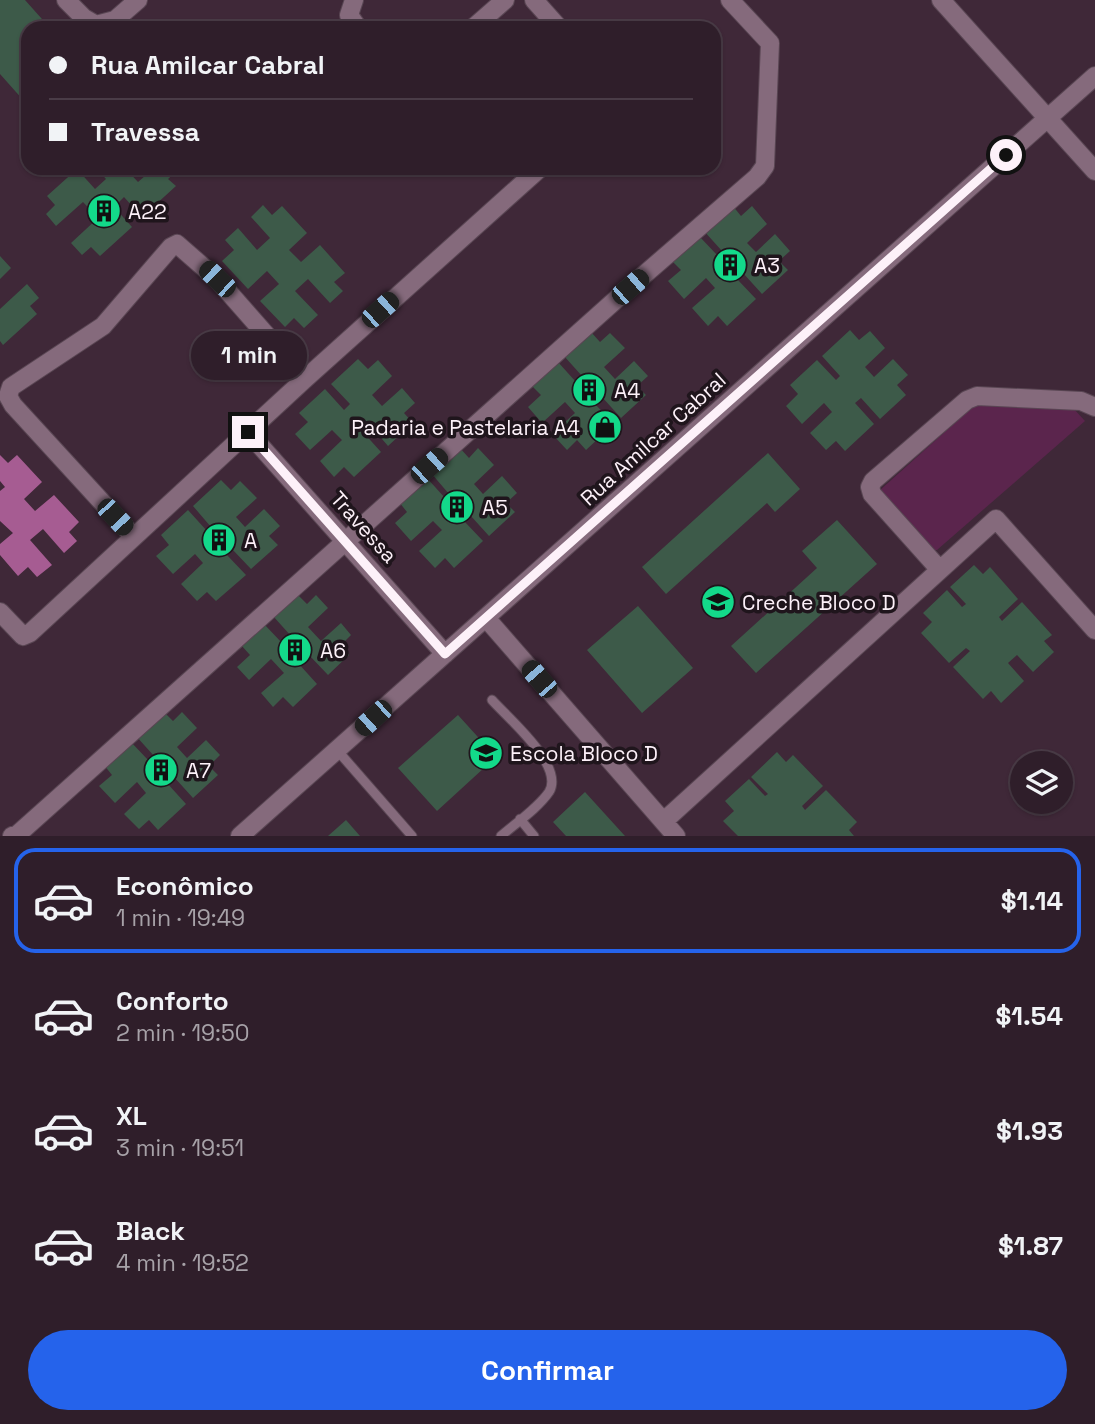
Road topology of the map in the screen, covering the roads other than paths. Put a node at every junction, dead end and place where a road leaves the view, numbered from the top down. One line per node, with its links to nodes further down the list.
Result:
1 (66, 0): 8 (street)
2 (138, 0): 9 (street)
3 (354, 0): 10 (street)
4 (505, 0): 11 (street)
5 (534, 0): 12 (street)
6 (730, 0): 21 (street)
7 (941, 0): 14 (street)
8 (89, 21)
9 (111, 21)
10 (353, 21)
11 (481, 21)
12 (553, 21)
13 (1095, 76): 14 (street, Rua Amilcar Cabral)
14 (1047, 118): 15 (street); 24 (street, Rua Amilcar Cabral)
15 (1095, 171)
16 (532, 175): 17 (street)
17 (305, 379): 19 (street); 20 (street)
18 (1095, 407): 22 (street)
19 (248, 432): 20 (street); 21 (street, Travessa)
20 (133, 536): 23 (street)
21 (346, 540): 26 (street, Travessa); 32 (street)
22 (940, 570): 25 (street); 30 (street)
23 (0, 612)
24 (486, 618): 26 (street, Rua Amilcar Cabral); 30 (street)
25 (1095, 630)
26 (445, 654): 28 (street, Rua Amilcar Cabral)
27 (492, 701): 29 (lane)
28 (337, 750): 33 (street, Rua Amilcar Cabral); 34 (lane)
29 (520, 819): 35 (lane); 36 (lane)
30 (664, 821): 37 (street)
31 (0, 827): 32 (street)
32 (12, 836)
33 (240, 836)
34 (412, 836)
35 (501, 836)
36 (534, 836)
37 (676, 836)

